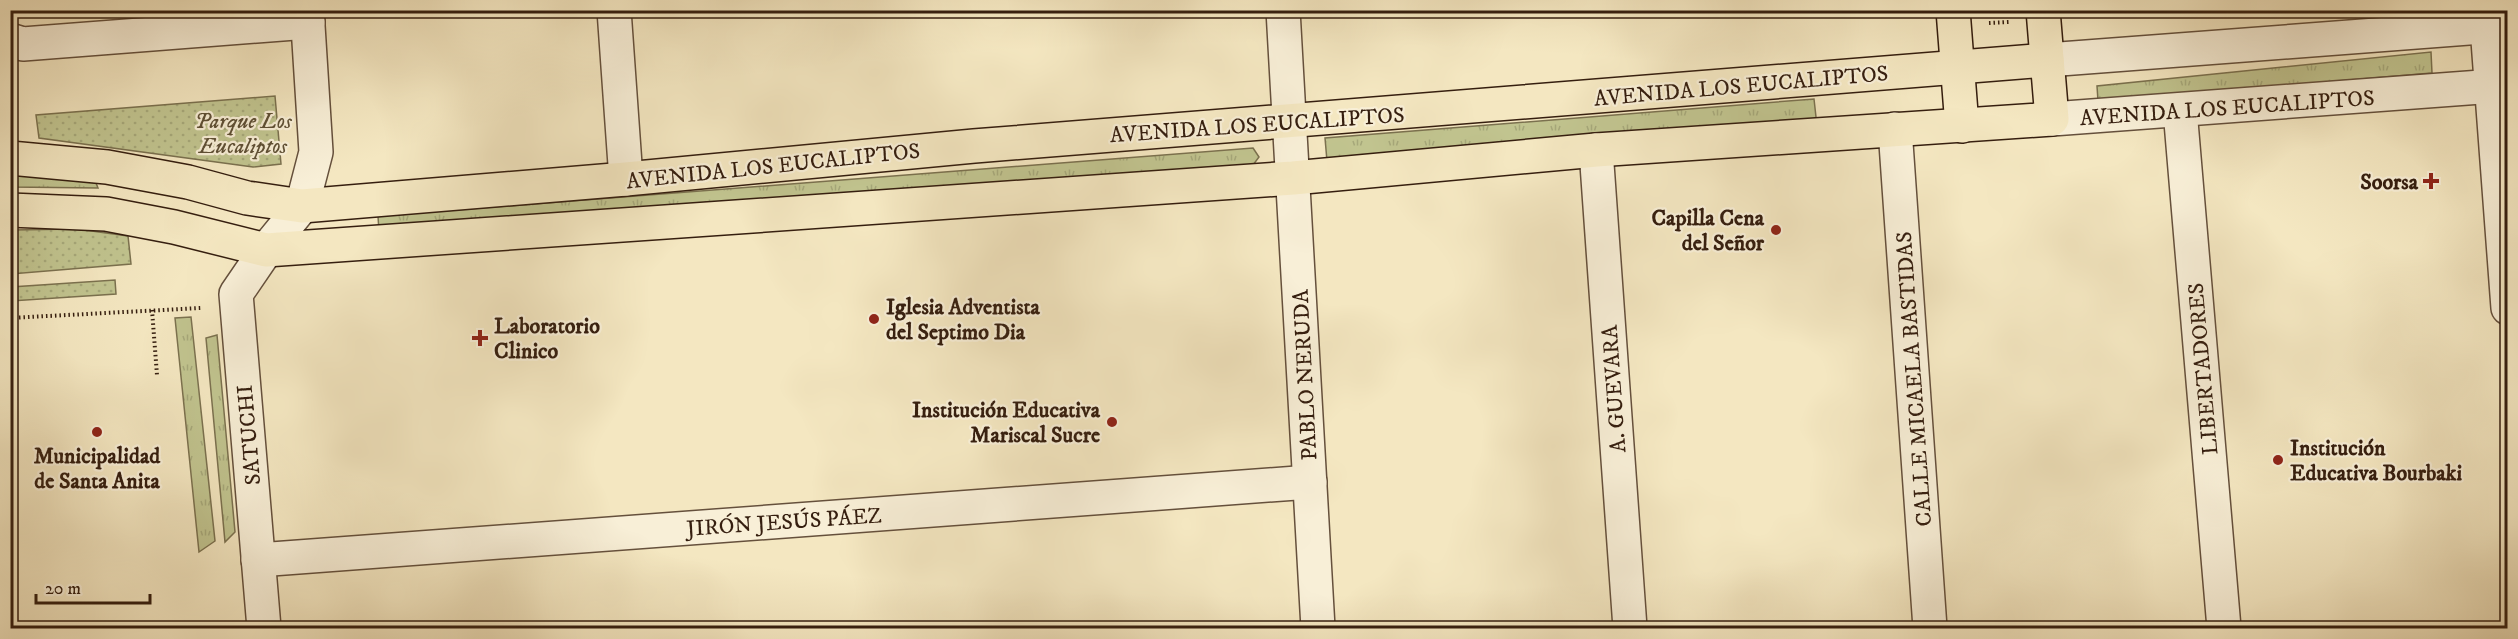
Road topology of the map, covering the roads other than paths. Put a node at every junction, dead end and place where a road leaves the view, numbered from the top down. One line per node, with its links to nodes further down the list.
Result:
1 (615, 10): 19 (street)
2 (1283, 10): 13 (street, PABLO NERUDA)
3 (1953, 10): 9 (main road)
4 (308, 16): 7 (street); 20 (street)
5 (2030, 16): 8 (main road)
6 (2497, 26): 8 (street, AVENIDA LOS EUCALIPTOS); 10 (street)
7 (10, 40)
8 (2047, 60): 9 (main road, AVENIDA LOS EUCALIPTOS); 12 (main road)
9 (1957, 67): 13 (main road, AVENIDA LOS EUCALIPTOS); 14 (main road)
10 (2500, 86): 11 (street, AVENIDA LOS EUCALIPTOS); 23 (street)
11 (2180, 110): 12 (street, AVENIDA LOS EUCALIPTOS); 30 (street, LIBERTADORES)
12 (2052, 119): 14 (main road, AVENIDA LOS EUCALIPTOS)
13 (1290, 121): 18 (street, PABLO NERUDA); 19 (main road, AVENIDA LOS EUCALIPTOS)
14 (1962, 126): 15 (main road, AVENIDA LOS EUCALIPTOS)
15 (1895, 129): 16 (main road, AVENIDA LOS EUCALIPTOS); 29 (street, CALLE MICAELA BASTIDAS)
16 (1596, 150): 18 (main road, AVENIDA LOS EUCALIPTOS); 28 (street, A. GUEVARA)
17 (10, 158): 20 (main road, AVENIDA LOS EUCALIPTOS)
18 (1293, 178): 22 (main road, AVENIDA LOS EUCALIPTOS); 24 (street, PABLO NERUDA)
19 (626, 179): 20 (main road, AVENIDA LOS EUCALIPTOS)
20 (302, 206): 22 (street, SATUCHI)
21 (10, 210): 22 (main road, AVENIDA LOS EUCALIPTOS)
22 (266, 250): 25 (street, SATUCHI)
23 (2508, 308)
24 (1310, 482): 25 (street, JIRÓN JESÚS PÁEZ); 27 (street, PABLO NERUDA)
25 (258, 560): 26 (street, SATUCHI)
26 (264, 628)
27 (1318, 628)
28 (1630, 628)
29 (1930, 628)
30 (2224, 628)

